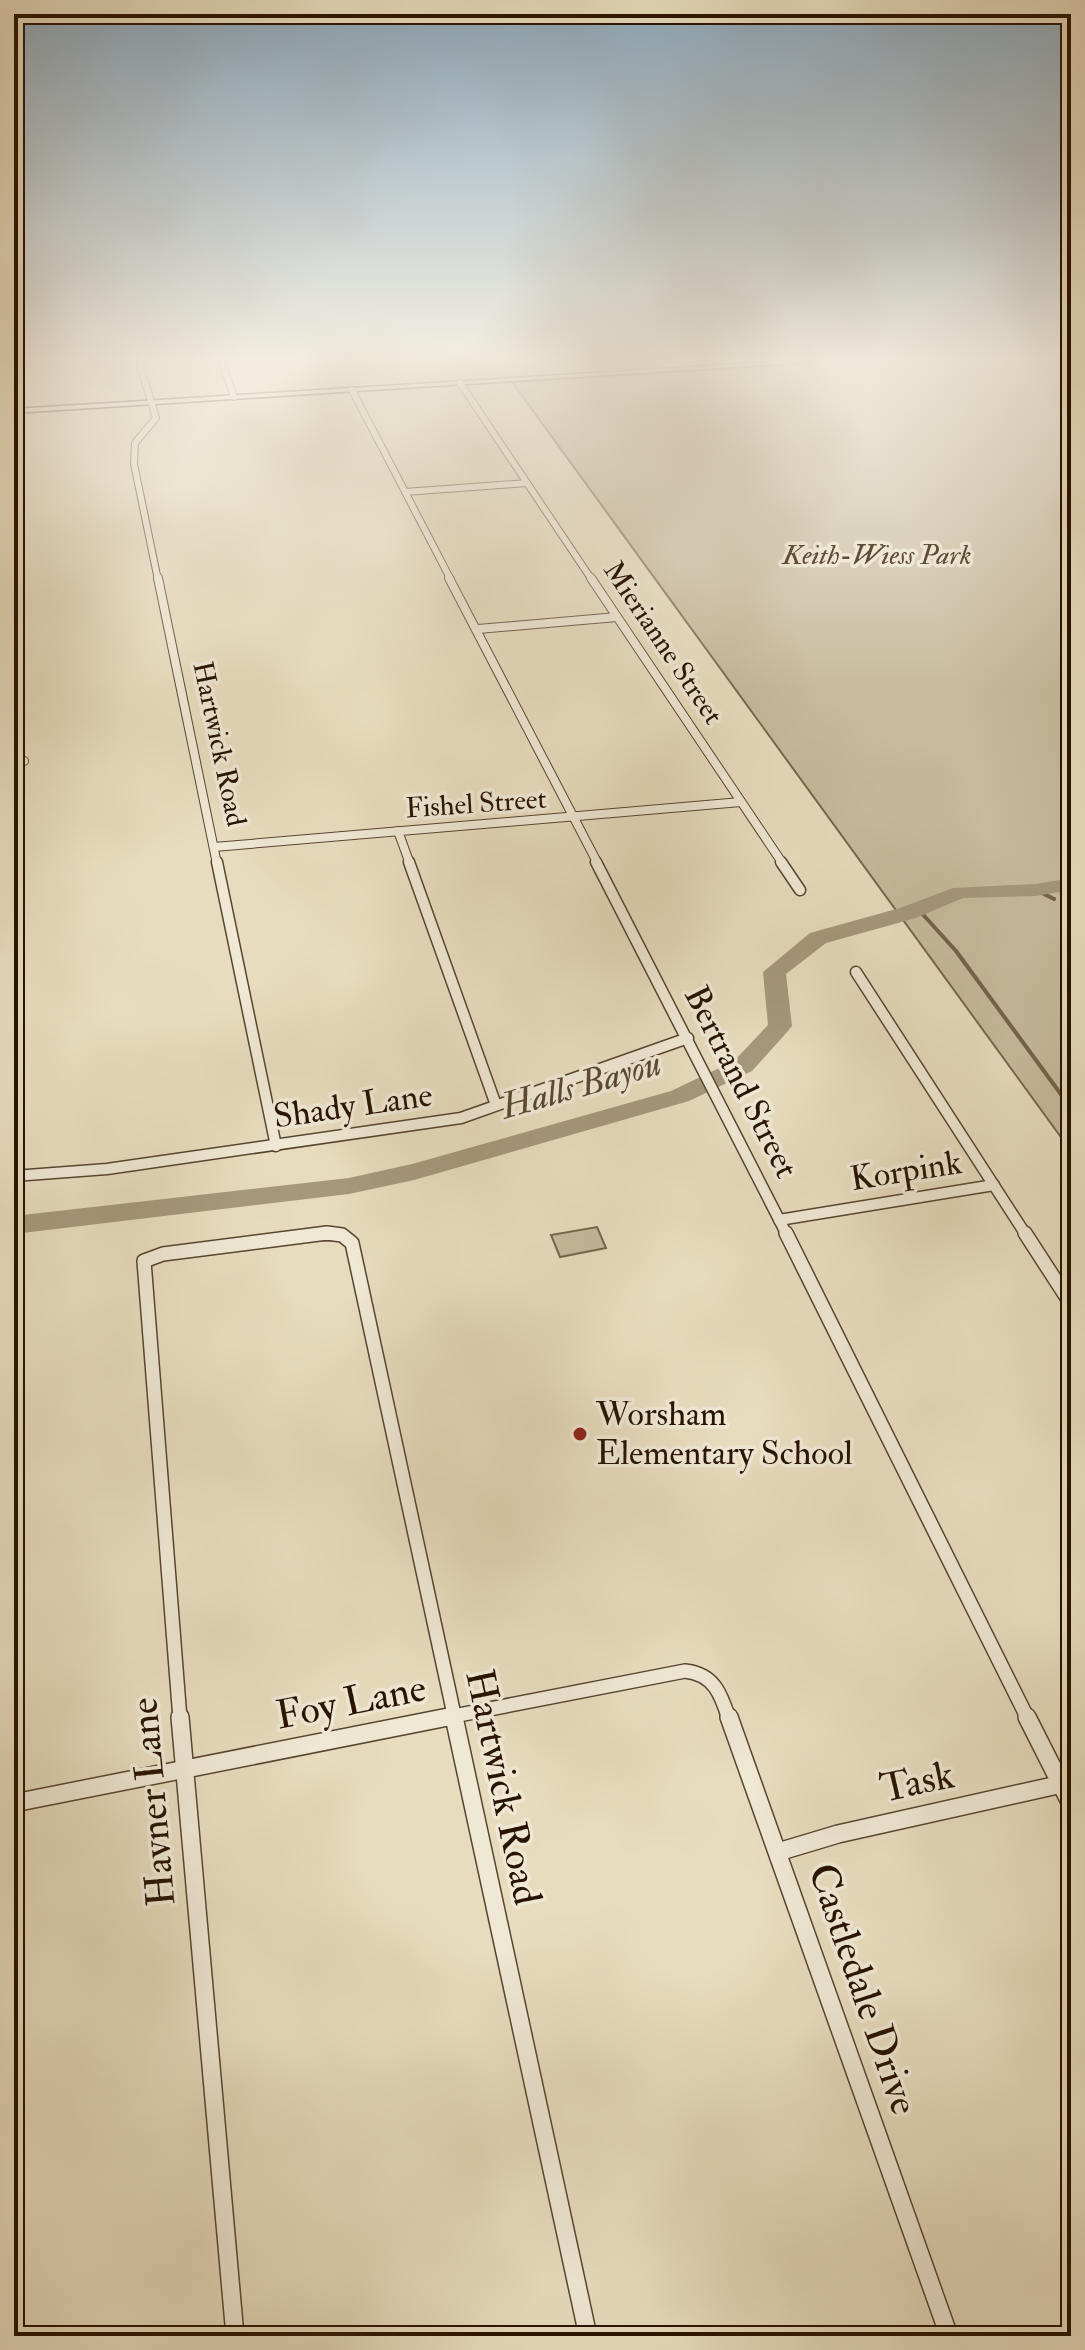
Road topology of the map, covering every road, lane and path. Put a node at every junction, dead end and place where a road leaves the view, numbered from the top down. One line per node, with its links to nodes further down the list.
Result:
1 (136, 472): 11 (street, Hartwick Road)
2 (394, 472): 5 (street, Bertrand Street)
3 (519, 472): 4 (street, Mierianne Street)
4 (527, 483): 5 (street); 6 (street, Mierianne Street)
5 (405, 492): 7 (street, Bertrand Street)
6 (617, 617): 7 (street); 8 (street, Mierianne Street)
7 (478, 629): 9 (street, Bertrand Street)
8 (741, 802): 9 (street, Fishel Street); 12 (street, Mierianne Street)
9 (575, 818): 10 (street, Fishel Street); 14 (street, Bertrand Street)
10 (398, 831): 11 (street, Fishel Street); 15 (street)
11 (214, 847): 16 (street, Hartwick Road)
12 (800, 890)
13 (856, 972): 18 (street)
14 (690, 1043): 15 (street, Shady Lane); 19 (street, Bertrand Street)
15 (496, 1105): 16 (street, Shady Lane)
16 (276, 1146): 17 (street, Shady Lane)
17 (14, 1176)
18 (994, 1185): 19 (street, Korpink); 21 (street)
19 (779, 1220): 25 (street, Bertrand Street)
20 (354, 1251): 23 (street, Hartwick Road); 24 (street, Havner Lane)
21 (1071, 1304)
22 (701, 1673): 23 (street, Foy Lane); 28 (street, Castledale Drive)
23 (453, 1716): 24 (street, Foy Lane); 30 (street, Hartwick Road)
24 (184, 1769): 26 (street, Foy Lane); 29 (street, Havner Lane)
25 (1066, 1784): 27 (street, Bertrand Street); 28 (street, Task)
26 (14, 1803)
27 (1071, 1804)
28 (778, 1852): 31 (street, Castledale Drive)
29 (235, 2336)
30 (588, 2336)
31 (949, 2336)

